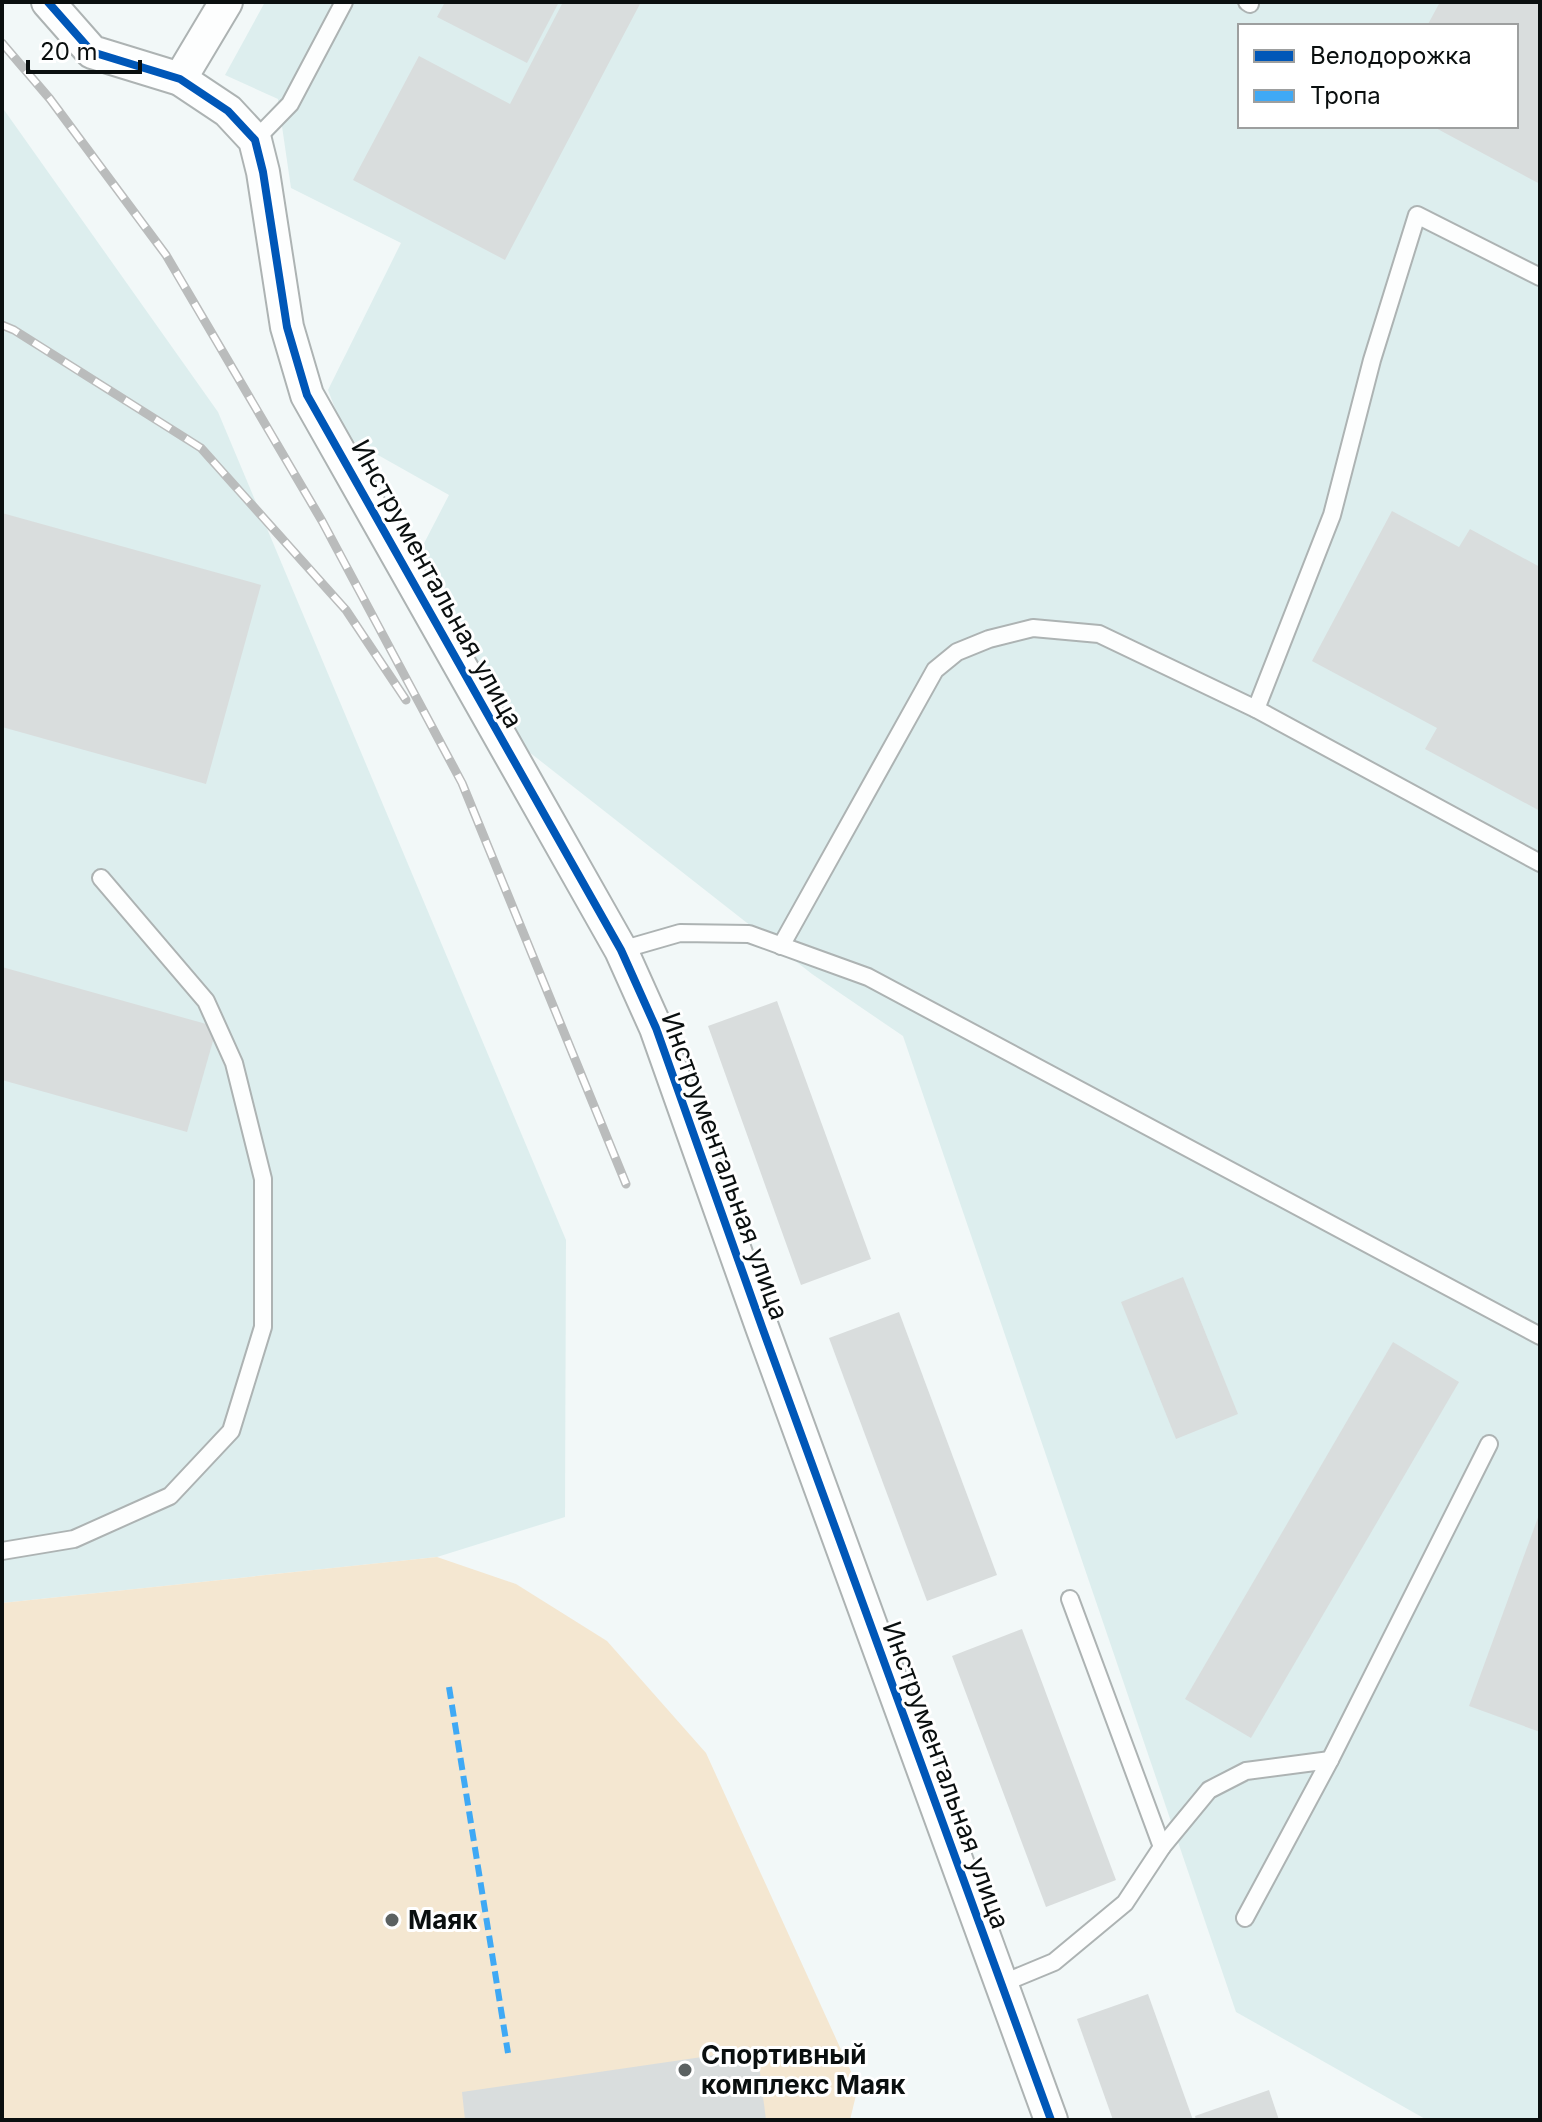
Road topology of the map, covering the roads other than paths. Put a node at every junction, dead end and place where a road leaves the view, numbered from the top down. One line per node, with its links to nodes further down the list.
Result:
1 (48, 2): 4 (street, Инструментальная улица)
2 (226, 2): 4 (street)
3 (344, 2): 5 (lane)
4 (180, 79): 5 (street, Инструментальная улица)
5 (255, 140): 11 (street, Инструментальная улица)
6 (1540, 277): 7 (lane)
7 (1256, 709): 8 (lane); 10 (lane)
8 (1540, 863)
9 (101, 878): 14 (lane)
10 (781, 946): 11 (lane); 12 (lane)
11 (621, 950): 19 (street, Инструментальная улица)
12 (1540, 1336)
13 (1489, 1444): 16 (lane)
14 (2, 1551)
15 (1070, 1599): 17 (lane)
16 (1330, 1760): 17 (lane); 18 (lane)
17 (1162, 1847): 19 (lane)
18 (1245, 1918)
19 (1001, 1984): 20 (street, Инструментальная улица)
20 (1051, 2120)

